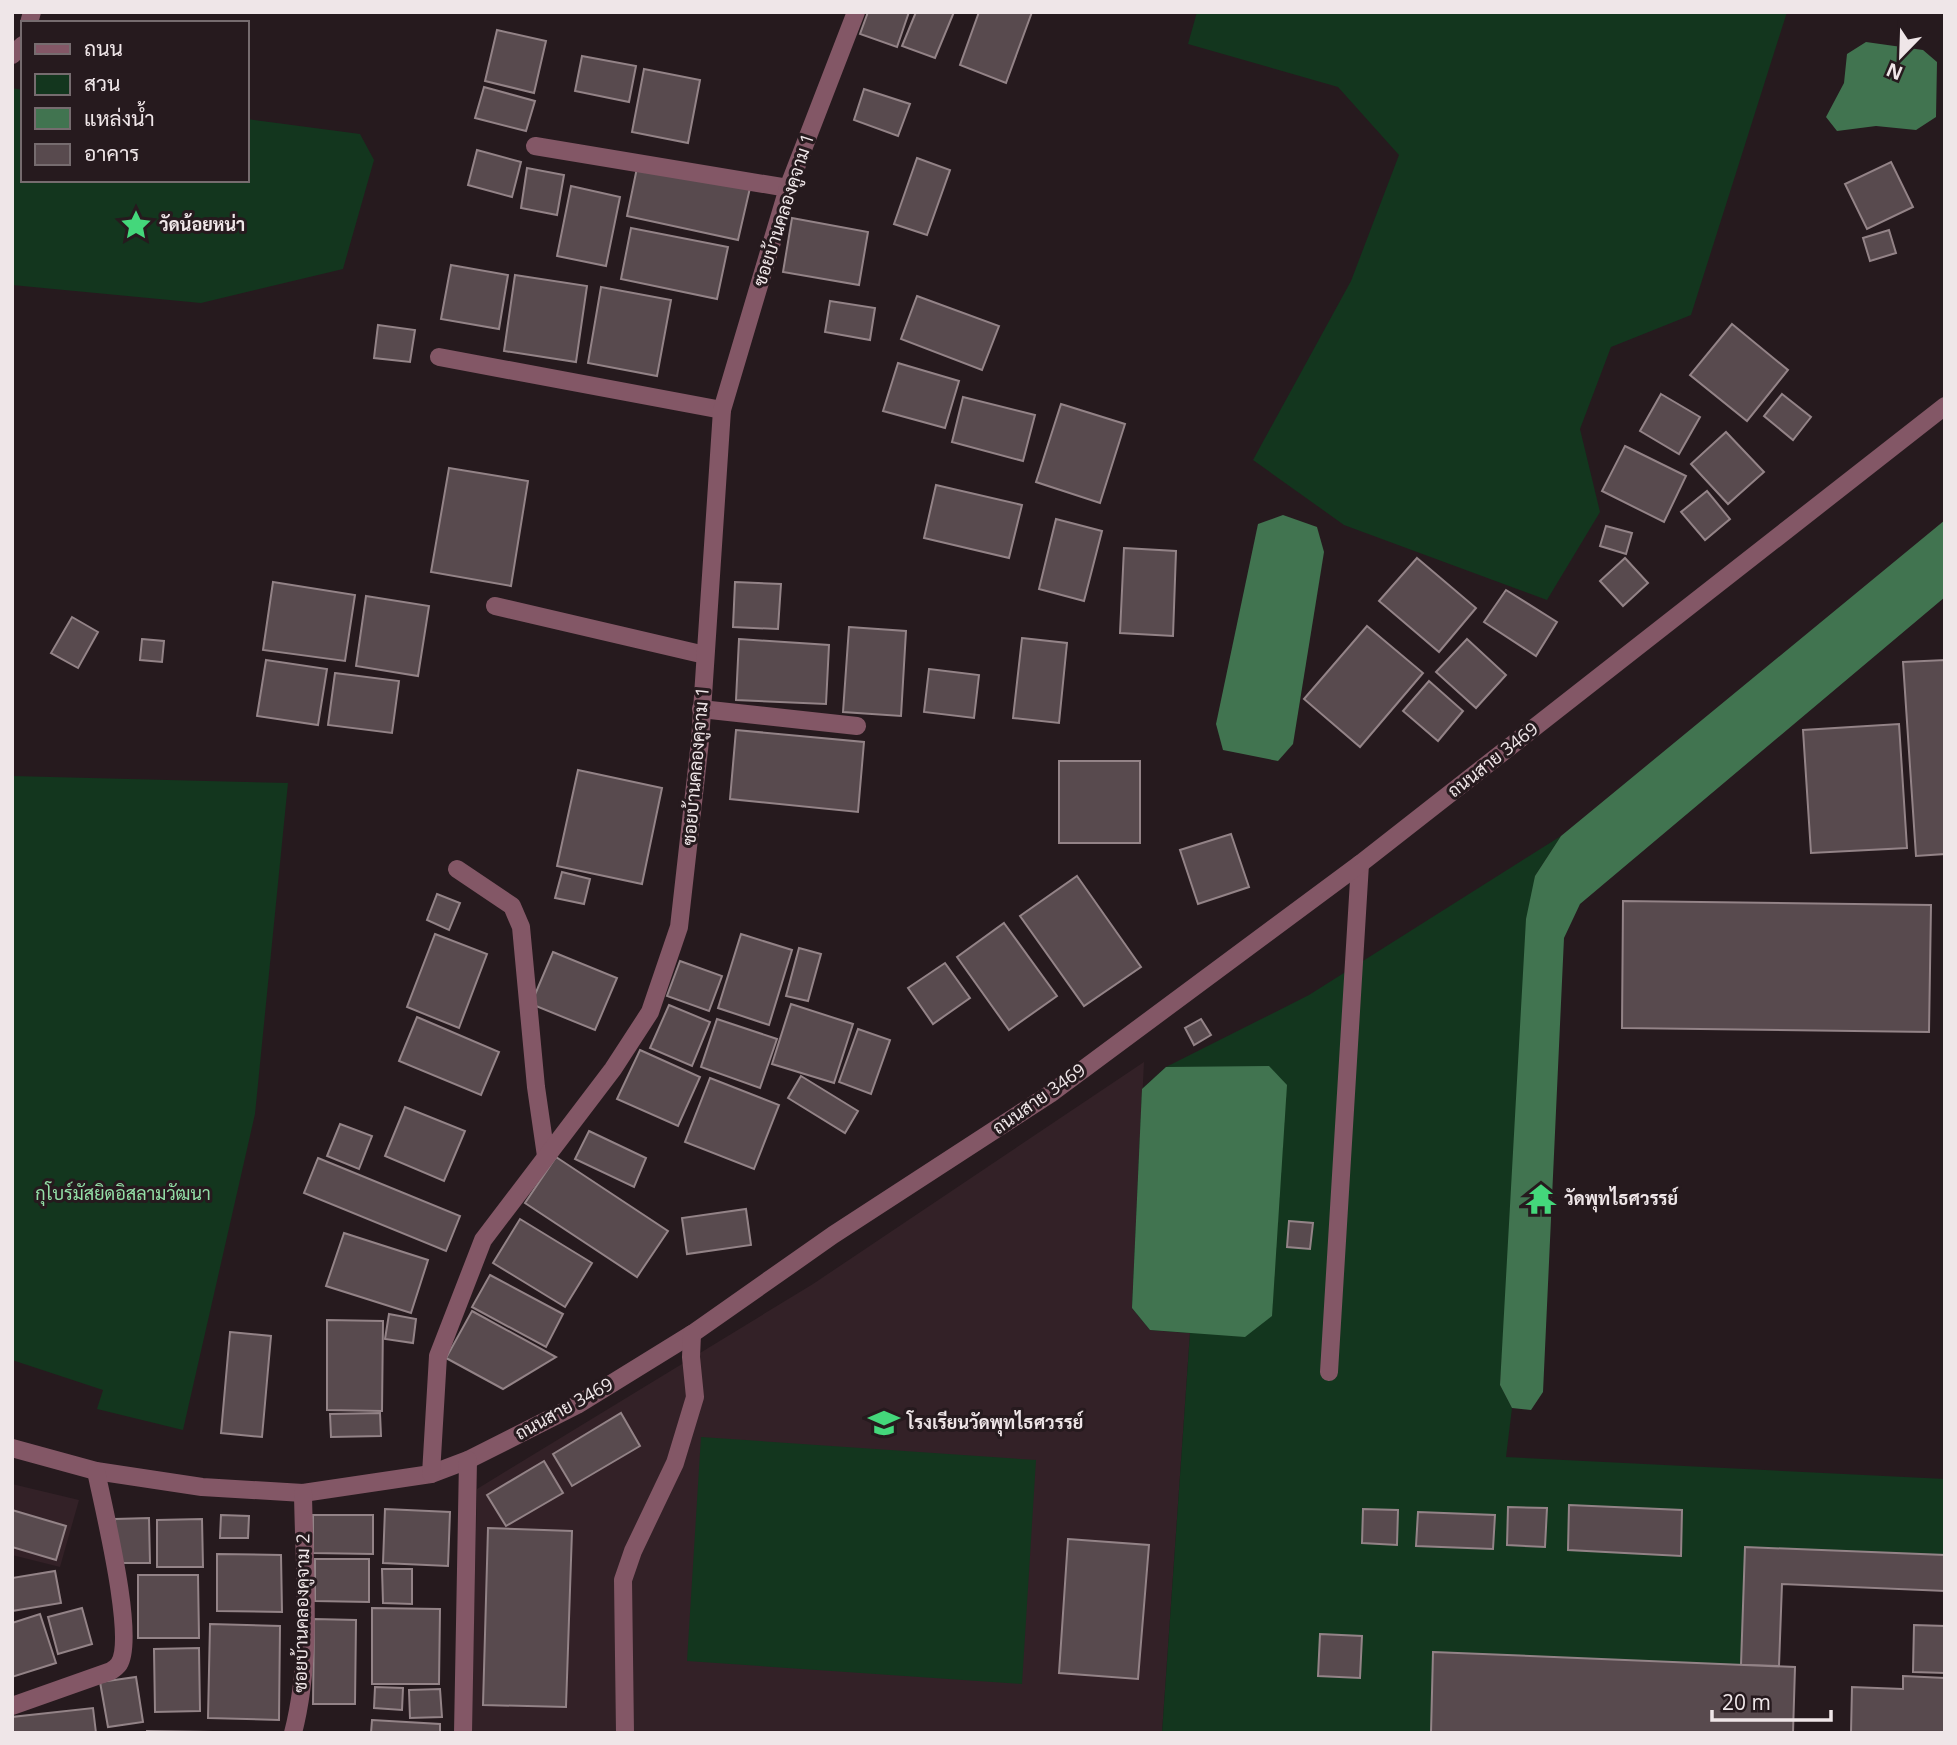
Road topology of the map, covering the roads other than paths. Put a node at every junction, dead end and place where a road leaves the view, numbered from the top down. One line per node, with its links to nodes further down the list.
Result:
1 (856, 12): 3 (street, ซอยบ้านคลองคูจาม 1)
2 (536, 146): 3 (street)
3 (788, 188): 6 (street, ซอยบ้านคลองคูจาม 1)
4 (439, 357): 6 (street)
5 (1945, 406): 11 (street, ถนนสาย 3469)
6 (722, 410): 8 (street, ซอยบ้านคลองคูจาม 1)
7 (495, 607): 8 (street)
8 (705, 654): 9 (street, ซอยบ้านคลองคูจาม 1)
9 (701, 709): 10 (street); 13 (street, ซอยบ้านคลองคูจาม 1)
10 (857, 726)
11 (1360, 864): 14 (street, ถนนสาย 3469); 15 (street)
12 (457, 869): 13 (street)
13 (546, 1156): 19 (street, ซอยบ้านคลองคูจาม 1)
14 (692, 1334): 17 (street, ถนนสาย 3469); 24 (street)
15 (1329, 1372)
16 (12, 1448): 18 (street, ถนนสาย 3469)
17 (468, 1460): 19 (street, ถนนสาย 3469); 23 (street)
18 (96, 1471): 20 (street, ถนนสาย 3469); 21 (street)
19 (431, 1474): 20 (street, ถนนสาย 3469)
20 (303, 1493): 22 (street, ซอยบ้านคลองคูจาม 2)
21 (12, 1706)
22 (293, 1733)
23 (463, 1733)
24 (625, 1733)

